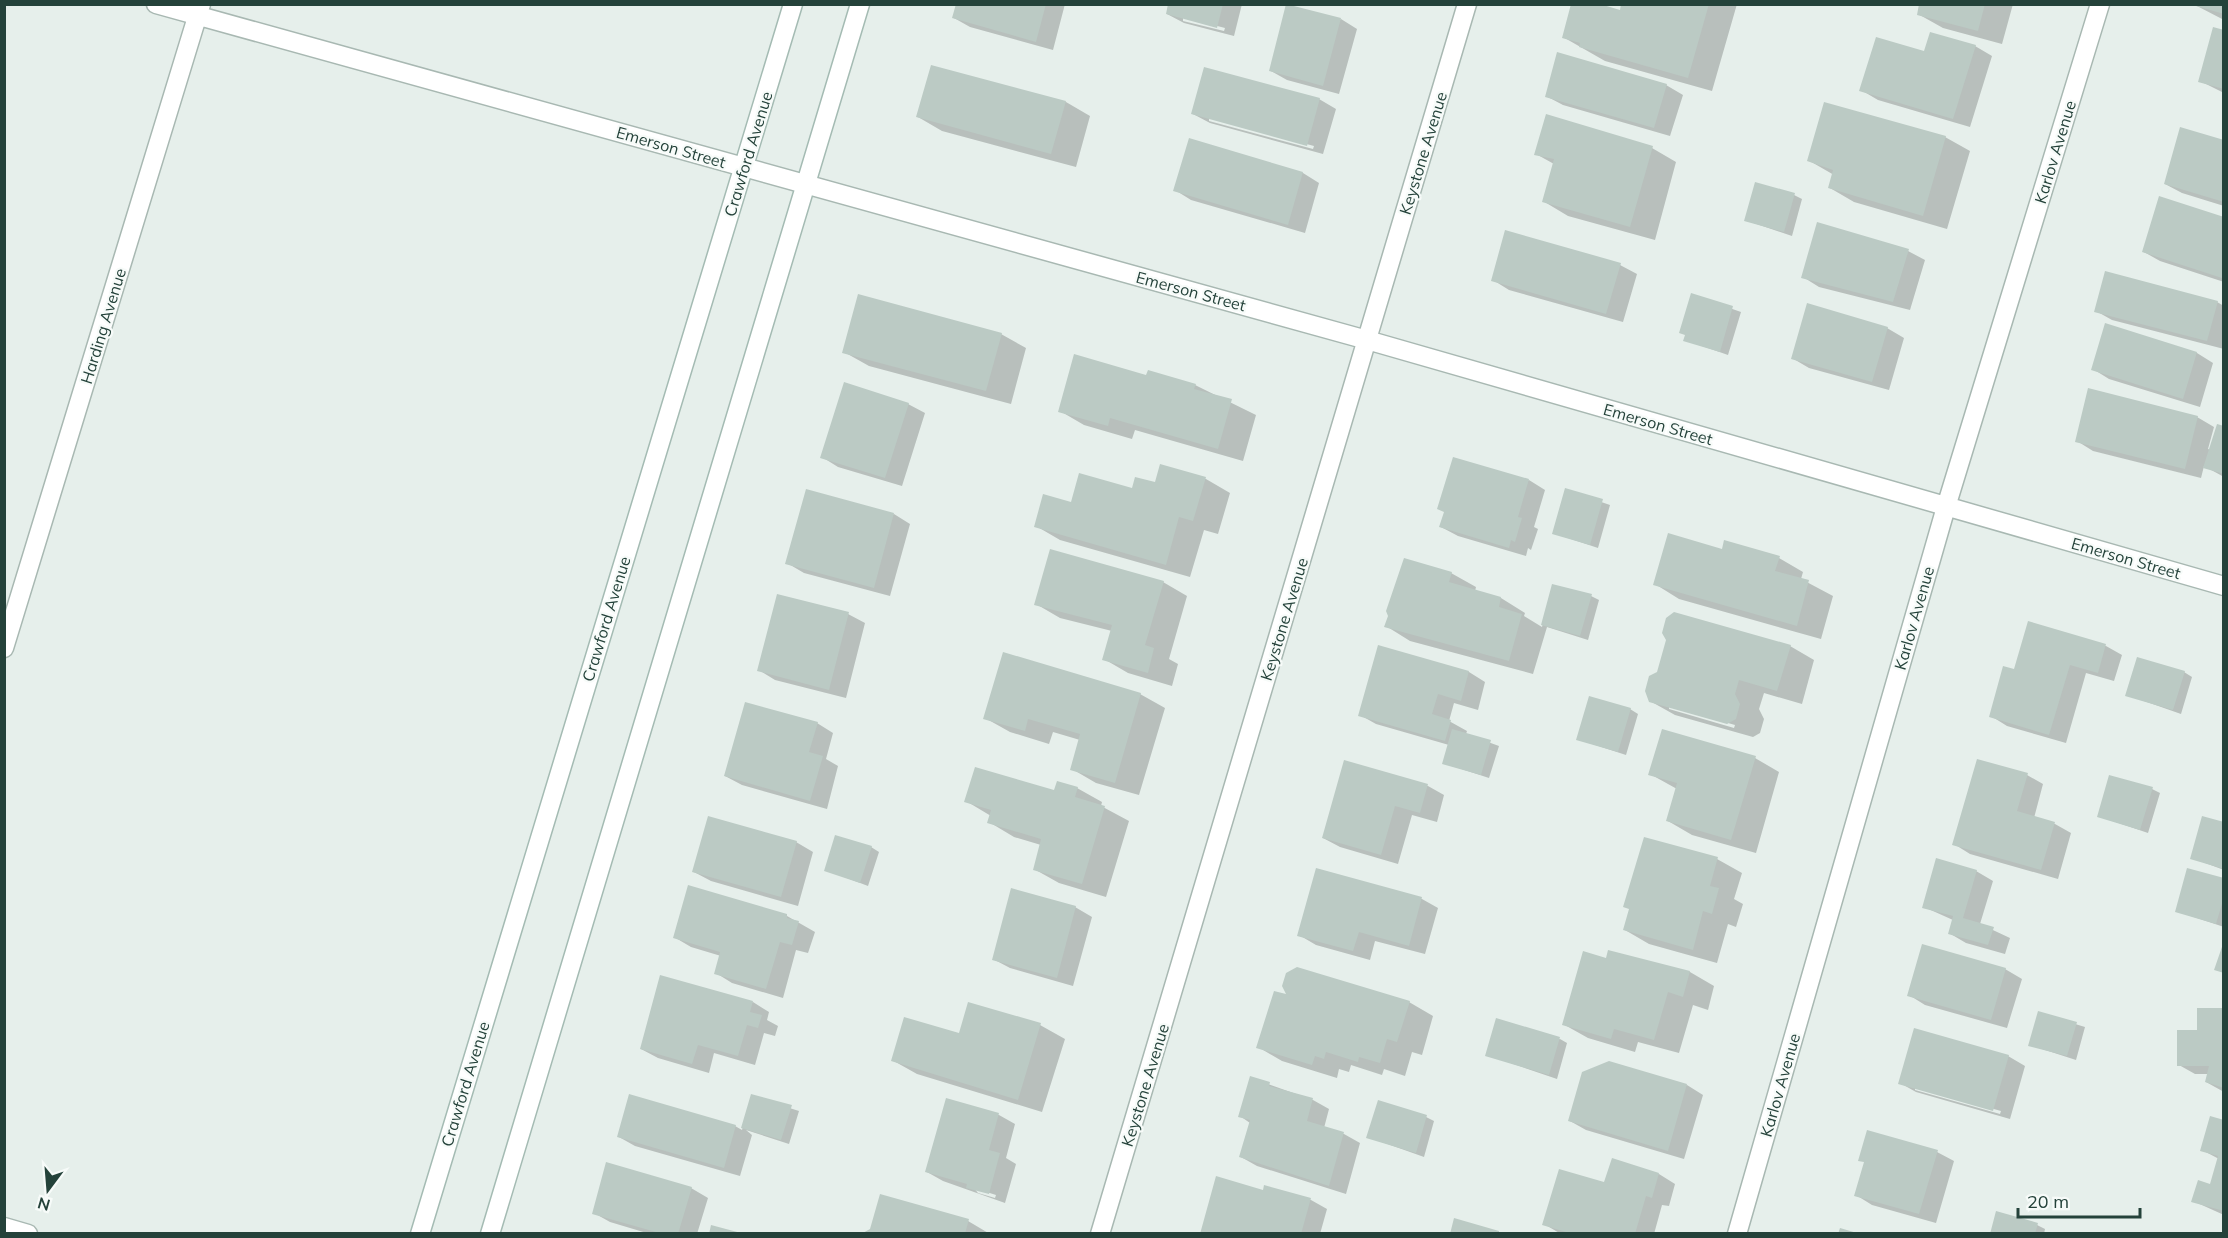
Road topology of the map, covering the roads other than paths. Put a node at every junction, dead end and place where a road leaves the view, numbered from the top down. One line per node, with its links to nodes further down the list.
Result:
1 (156, 4): 6 (street, Emerson Street)
2 (793, 4): 7 (street, Crawford Avenue)
3 (860, 4): 8 (street)
4 (1467, 4): 9 (street, Keystone Avenue)
5 (2100, 4): 10 (street, Karlov Avenue)
6 (200, 10): 7 (street, Emerson Street); 12 (street, Harding Avenue)
7 (744, 167): 8 (street, Emerson Street); 15 (street, Crawford Avenue)
8 (806, 184): 9 (street, Emerson Street); 16 (street)
9 (1367, 340): 10 (street, Emerson Street); 17 (street, Keystone Avenue)
10 (1946, 507): 11 (street, Emerson Street); 18 (street, Karlov Avenue)
11 (2223, 585)
12 (4, 648)
13 (4, 1227): 14 (street)
14 (28, 1233)
15 (420, 1233)
16 (490, 1233)
17 (1100, 1233)
18 (1737, 1233)

